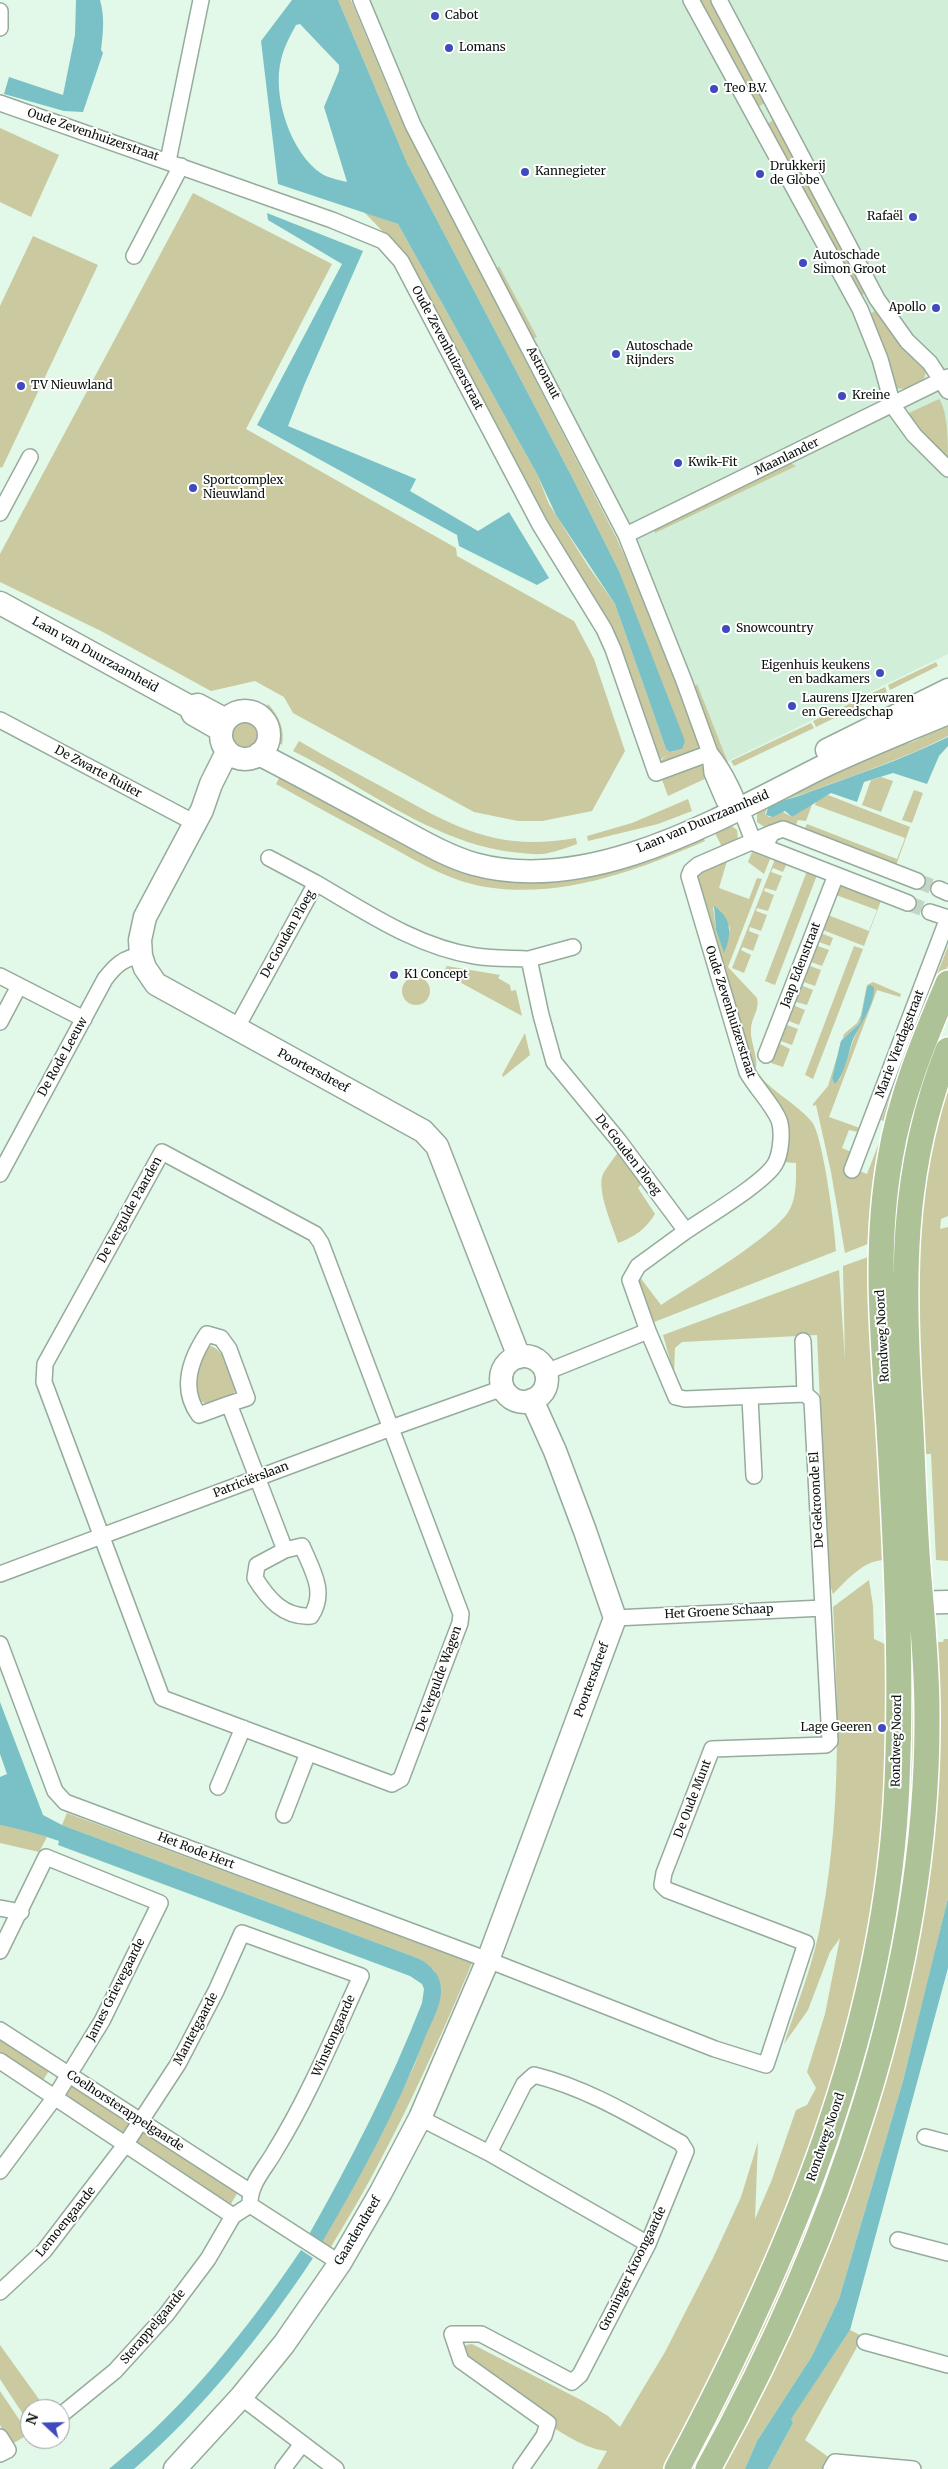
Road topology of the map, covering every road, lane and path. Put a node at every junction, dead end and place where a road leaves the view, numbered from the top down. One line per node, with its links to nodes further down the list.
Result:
1 (201, 0): 11 (street)
2 (361, 0): 20 (street, Astronaut)
3 (691, 0): 10 (street)
4 (719, 0): 9 (street)
5 (0, 11): 6 (street)
6 (0, 15): 7 (street)
7 (0, 28)
8 (0, 103): 11 (street, Oude Zevenhuizerstraat)
9 (775, 106): 10 (street); 13 (street)
10 (754, 116): 14 (street)
11 (174, 163): 12 (street); 26 (street, Oude Zevenhuizerstraat)
12 (134, 256)
13 (877, 299): 14 (street); 15 (street)
14 (860, 309): 16 (street)
15 (946, 382): 16 (street, Maanlander)
16 (893, 406): 18 (street); 20 (street, Maanlander)
17 (30, 457): 19 (street)
18 (948, 469)
19 (0, 514)
20 (626, 535): 26 (street, Astronaut)
21 (0, 603): 25 (street, Laan van Duurzaamheid)
22 (948, 690): 27 (street, Laan van Duurzaamheid)
23 (948, 713): 27 (street, Laan van Duurzaamheid)
24 (0, 720): 28 (street, De Zwarte Ruiter)
25 (240, 742): 27 (street, Laan van Duurzaamheid); 28 (street, Poortersdreef)
26 (710, 752): 27 (street, Astronaut)
27 (733, 801): 30 (street, Astronaut)
28 (199, 817): 40 (street, Poortersdreef)
29 (772, 833): 30 (street, Oude Zevenhuizerstraat); 31 (street); 34 (street)
30 (754, 843): 31 (street); 52 (street, Oude Zevenhuizerstraat)
31 (770, 849): 33 (street)
32 (269, 858): 35 (street)
33 (836, 876): 36 (street); 49 (street, Jaap Edenstraat)
34 (917, 881)
35 (316, 883): 41 (street, De Gouden Ploeg); 47 (street, De Gouden Ploeg)
36 (903, 901)
37 (930, 912): 38 (street)
38 (948, 918): 50 (street, Marie Vierdagstraat)
39 (573, 947): 41 (street, De Gouden Ploeg)
40 (141, 956): 45 (street, De Rode Leeuw); 47 (street, Poortersdreef)
41 (529, 958): 52 (street, De Gouden Ploeg)
42 (0, 976): 44 (street)
43 (948, 983): 69 (main road, Rondweg Noord)
44 (19, 986): 45 (street); 46 (street)
45 (84, 1019): 51 (street, De Rode Leeuw)
46 (0, 1022)
47 (236, 1028): 55 (street, Poortersdreef)
48 (948, 1050): 70 (main road, Rondweg Noord)
49 (766, 1055)
50 (852, 1170)
51 (0, 1174)
52 (686, 1231): 53 (street)
53 (648, 1330): 56 (street); 59 (street)
54 (803, 1341): 58 (street, De Gekroonde El)
55 (519, 1357): 56 (street); 57 (street)
56 (546, 1372): 60 (street)
57 (503, 1388): 60 (street); 62 (street, Patriciërslaan)
58 (805, 1394): 59 (street); 71 (street, De Gekroonde El)
59 (750, 1398): 63 (street)
60 (532, 1400): 72 (street)
61 (229, 1404): 61 (street); 64 (street)
62 (391, 1428): 64 (street, Patriciërslaan); 65 (street, De Vergulde Paarden); 75 (street, De Vergulde Wagen)
63 (754, 1476)
64 (258, 1477): 65 (street, Patriciërslaan); 66 (street)
65 (102, 1536): 67 (street, Patriciërslaan); 74 (street, De Vergulde Wagen)
66 (285, 1550): 66 (street)
67 (0, 1574)
68 (948, 1602): 70 (street)
69 (896, 1603): 70 (street); 112 (main road, Rondweg Noord)
70 (922, 1604): 113 (main road, Rondweg Noord)
71 (822, 1608): 72 (street, Het Groene Schaap); 82 (street, De Oude Munt)
72 (615, 1618): 82 (street, Poortersdreef)
73 (0, 1644): 82 (street, Het Rode Hert)
74 (243, 1728): 75 (street, De Vergulde Wagen); 76 (street)
75 (308, 1753): 77 (street)
76 (218, 1786)
77 (284, 1815)
78 (0, 1908): 79 (street)
79 (20, 1912): 81 (street); 85 (street, James Grievegaarde)
80 (242, 1933): 88 (street, Mantetgaarde); 94 (street, Winstongaarde)
81 (0, 1951)
82 (488, 1960): 87 (street, Gaardendreef)
83 (0, 2030): 85 (street, Coelhorsterappelgaarde)
84 (0, 2062): 86 (street)
85 (69, 2074): 86 (street, James Grievegaarde); 88 (street, Coelhorsterappelgaarde)
86 (54, 2097): 91 (street); 93 (street, James Grievegaarde)
87 (420, 2118): 92 (street); 99 (street, Gaardendreef)
88 (140, 2120): 91 (street, Mantetgaarde); 94 (street, Coelhorsterappelgaarde)
89 (925, 2137): 90 (street)
90 (948, 2143)
91 (125, 2145): 95 (street); 100 (street, Lemoengaarde)
92 (490, 2153): 97 (street); 97 (street, Groninger Kroongaarde)
93 (0, 2171)
94 (249, 2198): 95 (street, Sterappelgaarde); 99 (street, Coelhorsterappelgaarde)
95 (233, 2216): 104 (street, Sterappelgaarde)
96 (898, 2240): 98 (street)
97 (648, 2244): 111 (street, Groninger Kroongaarde)
98 (948, 2253)
99 (340, 2263): 103 (street, Gaardendreef)
100 (0, 2292)
101 (865, 2342): 102 (street)
102 (948, 2365)
103 (241, 2397): 106 (street); 108 (street, Gaardendreef)
104 (70, 2408)
105 (0, 2437): 107 (street)
106 (302, 2444): 109 (street); 110 (street)
107 (4, 2452)
108 (175, 2469)
109 (284, 2469)
110 (336, 2469)
111 (520, 2469)
112 (677, 2469)
113 (708, 2469)
114 (831, 2469): 115 (street)
115 (913, 2469)

